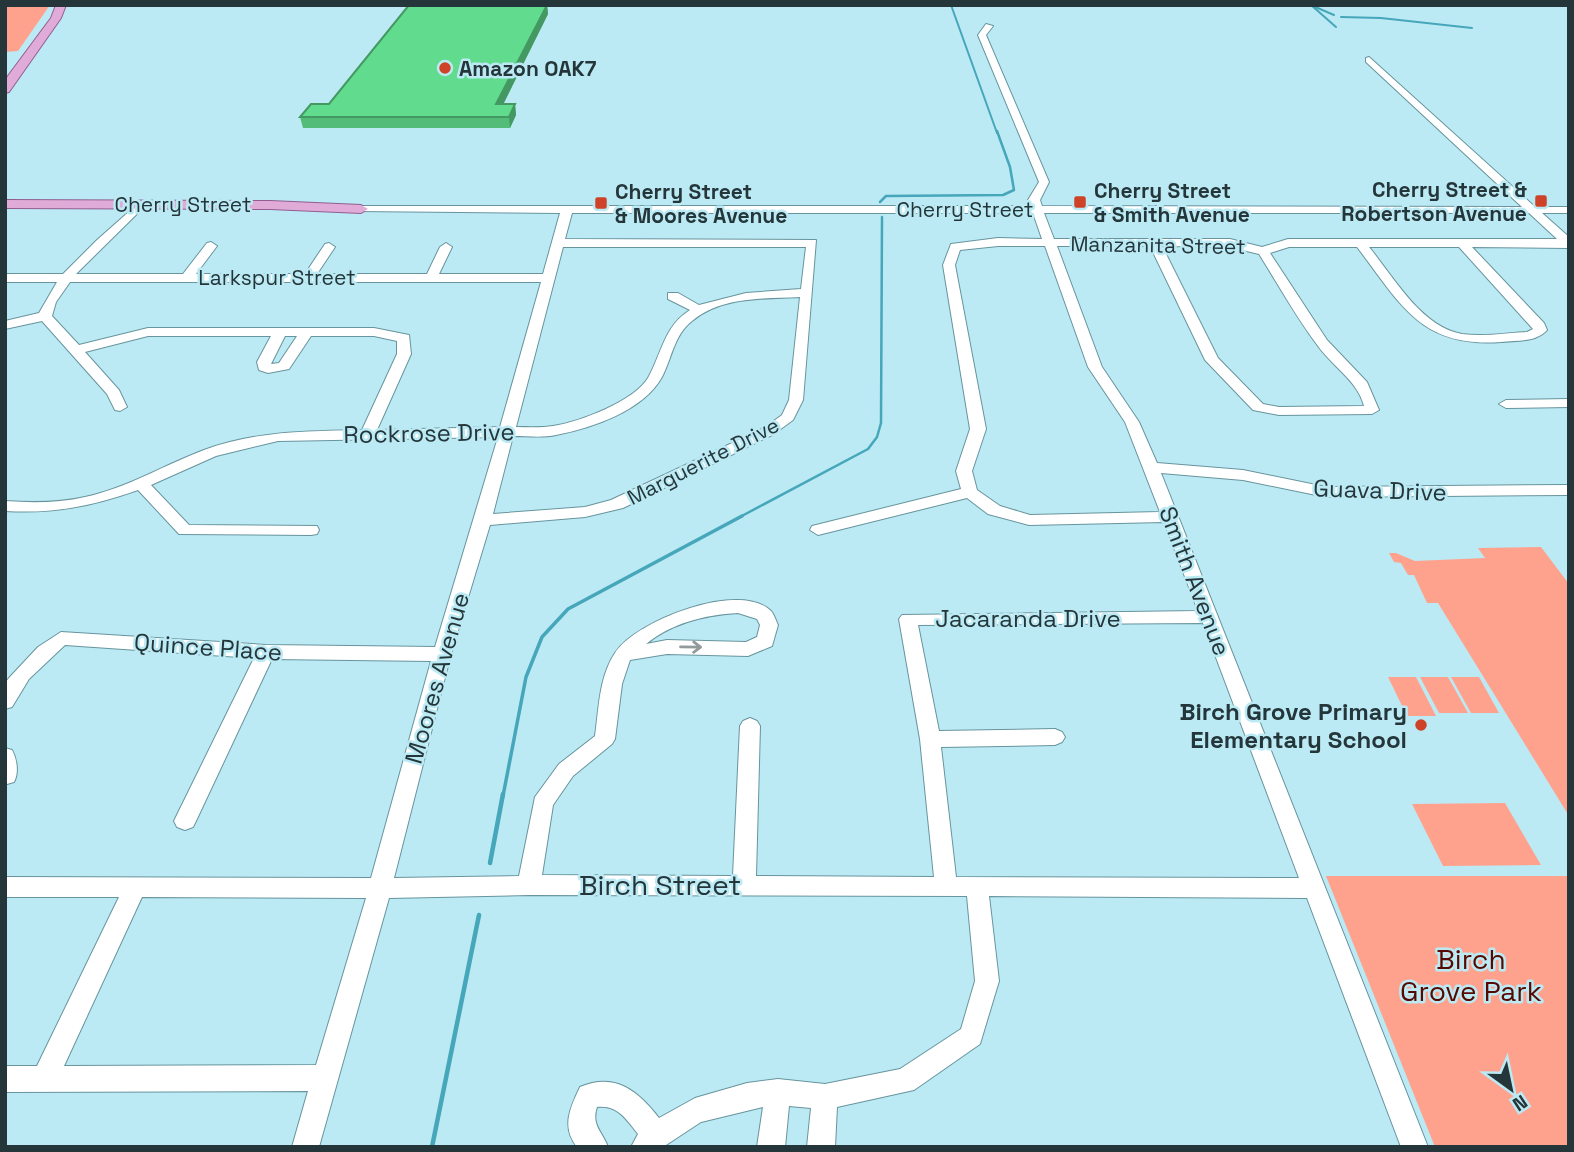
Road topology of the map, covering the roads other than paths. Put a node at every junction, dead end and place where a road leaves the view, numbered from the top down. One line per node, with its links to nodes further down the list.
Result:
1 (61, 5): 4 (main road)
2 (989, 26): 5 (street)
3 (1369, 61): 11 (street)
4 (5, 89)
5 (1044, 185): 10 (street); 12 (street)
6 (5, 204): 7 (main road, Cherry Street)
7 (138, 208): 8 (main road, Cherry Street); 14 (main road, Cherry Street); 29 (street)
8 (361, 209): 9 (street, Cherry Street)
9 (567, 209): 12 (street, Cherry Street); 15 (street, Moores Avenue)
10 (1073, 209): 11 (street, Cherry Street); 12 (street, Cherry Street)
11 (1531, 209): 13 (street, Cherry Street); 19 (street)
12 (1038, 210): 16 (street, Smith Avenue)
13 (1569, 210)
14 (5, 212)
15 (560, 243): 30 (street, Moores Avenue); 31 (street, Marguerite Drive)
16 (1049, 243): 20 (street, Manzanita Street); 44 (street, Smith Avenue); 47 (street, Manzanita Street)
17 (1360, 243): 18 (street, Manzanita Street); 18 (street); 24 (street, Manzanita Street)
18 (1462, 243): 19 (street, Manzanita Street)
19 (1568, 243)
20 (1155, 244): 24 (street, Manzanita Street); 24 (street)
21 (211, 246): 25 (street)
22 (329, 247): 26 (street)
23 (446, 247): 27 (street)
24 (1264, 251)
25 (187, 277): 26 (street, Larkspur Street); 29 (street, Larkspur Street)
26 (309, 277): 27 (street, Larkspur Street)
27 (432, 277): 30 (street, Larkspur Street)
28 (5, 278): 29 (street, Larkspur Street)
29 (65, 278): 34 (street)
30 (549, 278): 42 (street, Moores Avenue)
31 (807, 293): 33 (street, Rockrose Drive); 51 (street, Marguerite Drive)
32 (673, 296): 33 (street)
33 (699, 310): 42 (street, Rockrose Drive)
34 (45, 316): 35 (street); 38 (street)
35 (5, 324)
36 (280, 332): 37 (street); 37 (street); 38 (street)
37 (306, 332): 43 (street)
38 (74, 351): 41 (street)
39 (1506, 404): 40 (street)
40 (1569, 404)
41 (120, 407)
42 (505, 432): 43 (street, Rockrose Drive); 51 (street, Moores Avenue)
43 (368, 433): 45 (street, Rockrose Drive)
44 (1151, 467): 46 (street, Guava Drive); 50 (street, Smith Avenue)
45 (141, 484): 49 (street, Rockrose Drive); 52 (street)
46 (1561, 491): 48 (street)
47 (970, 492): 50 (street); 53 (street)
48 (1569, 503)
49 (5, 506)
50 (1170, 517): 54 (street, Smith Avenue)
51 (484, 520): 56 (street, Moores Avenue)
52 (311, 530)
53 (818, 530)
54 (1209, 617): 61 (street, Jacaranda Drive); 70 (street, Smith Avenue)
55 (266, 653): 56 (street, Quince Place); 58 (street, Quince Place); 62 (street)
56 (442, 654): 69 (street, Moores Avenue)
57 (624, 655): 57 (street, one-way to 57); 63 (street)
58 (5, 702)
59 (750, 726): 64 (street)
60 (1055, 737): 61 (street)
61 (930, 740): 67 (street, Jacaranda Drive)
62 (185, 821)
63 (529, 885): 64 (street, Birch Street); 69 (street, Birch Street)
64 (744, 886): 67 (street, Birch Street)
65 (5, 887): 66 (street, Birch Street)
66 (135, 887): 69 (street, Birch Street); 71 (street)
67 (946, 887): 68 (street, Birch Street)
68 (977, 887): 70 (street, Birch Street); 75 (street)
69 (380, 888): 72 (street, Moores Avenue)
70 (1314, 888): 81 (street, Smith Avenue)
71 (45, 1078): 72 (street); 73 (street)
72 (325, 1078): 77 (street, Moores Avenue)
73 (5, 1079)
74 (778, 1092): 75 (street); 76 (street); 79 (street)
75 (825, 1097): 80 (street)
76 (650, 1141): 78 (street)
77 (305, 1147)
78 (595, 1147)
79 (771, 1147)
80 (821, 1147)
81 (1415, 1147)

